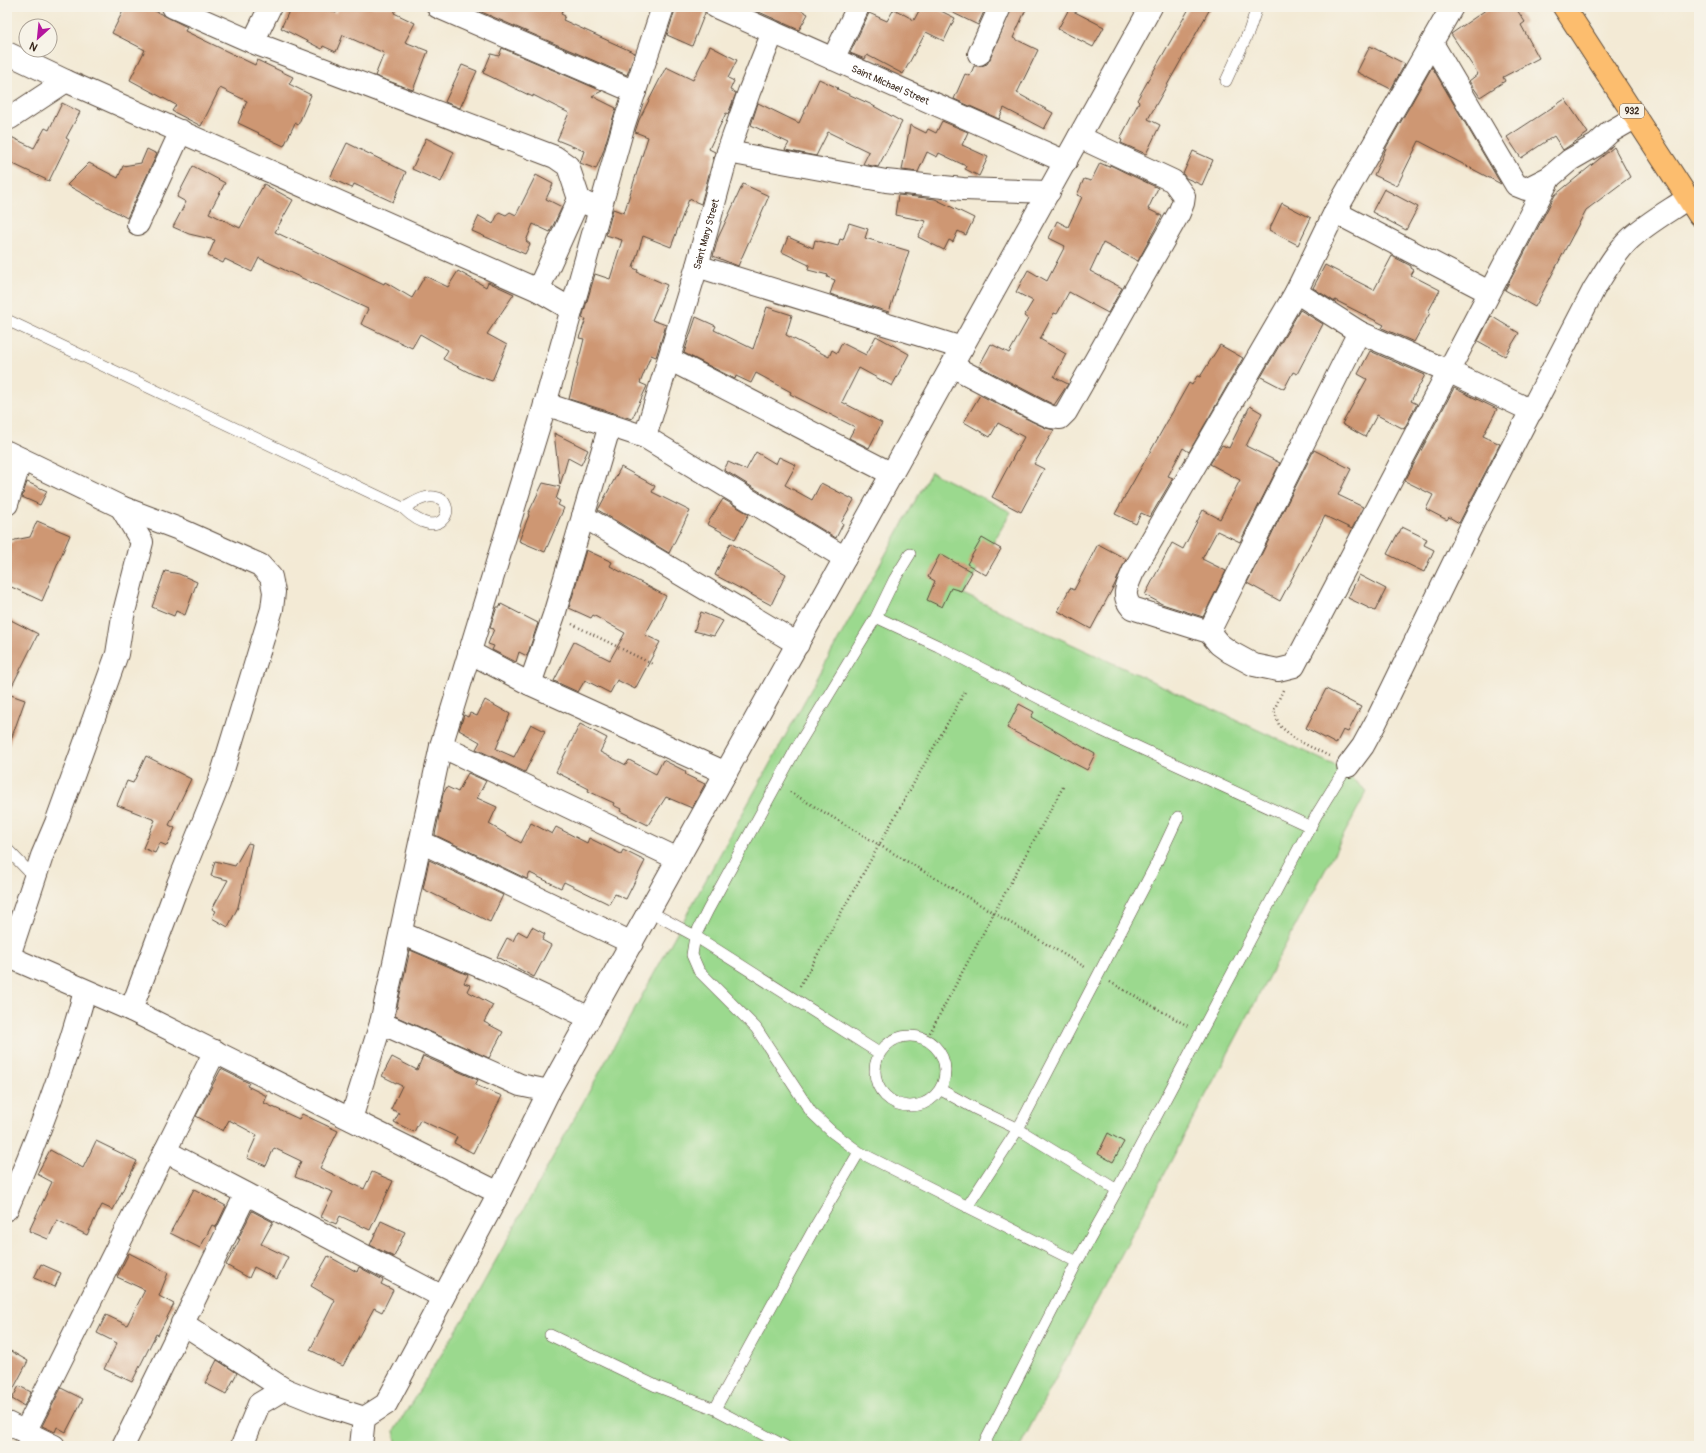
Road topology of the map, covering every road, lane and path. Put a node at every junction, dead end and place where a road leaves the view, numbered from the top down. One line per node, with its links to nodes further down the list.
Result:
1 (173, 7): 13 (street)
2 (270, 7): 13 (street)
3 (438, 7): 20 (street)
4 (663, 7): 20 (street)
5 (716, 7): 12 (street, Saint Michael Street)
6 (858, 7): 17 (street)
7 (1000, 7): 16 (street)
8 (1151, 7): 24 (street)
9 (1257, 7): 19 (lane)
10 (1452, 7): 14 (street)
11 (1564, 7): 21 (main road, 932)
12 (773, 32): 17 (street, Saint Michael Street); 25 (street, Saint Mary Street)
13 (253, 42): 29 (street)
14 (1432, 44): 27 (street); 32 (street)
15 (7, 53): 18 (street)
16 (979, 54)
17 (833, 59): 26 (street, Saint Michael Street)
18 (66, 81): 22 (street); 23 (street)
19 (1226, 81)
20 (635, 92): 31 (street)
21 (1636, 117): 27 (street); 30 (main road, 932)
22 (10, 118)
23 (181, 131): 33 (street); 35 (street)
24 (1079, 137): 26 (street); 41 (street)
25 (728, 152): 28 (street); 34 (street, Saint Mary Street)
26 (1066, 162): 28 (street)
27 (1550, 177): 37 (street)
28 (1049, 192): 41 (street)
29 (579, 199): 31 (street); 35 (street)
30 (1694, 206): 45 (street)
31 (600, 209): 38 (street)
32 (1335, 212): 36 (street); 37 (street)
33 (138, 224)
34 (697, 266): 41 (street); 42 (street, Saint Mary Street)
35 (538, 290): 38 (street)
36 (1296, 292): 40 (street); 60 (street)
37 (1489, 292): 43 (street)
38 (571, 309): 44 (street)
39 (7, 320): 52 (lane)
40 (1359, 332): 43 (street); 60 (street)
41 (957, 357): 49 (street)
42 (669, 359): 47 (street, Saint Mary Street); 49 (street)
43 (1448, 371): 45 (street); 64 (street)
44 (545, 404): 46 (street); 62 (street)
45 (1532, 411): 68 (street)
46 (610, 425): 47 (street); 53 (street)
47 (645, 437): 57 (street)
48 (14, 455): 50 (street); 51 (street)
49 (892, 474): 57 (street)
50 (7, 504)
51 (121, 507): 54 (street); 55 (street)
52 (402, 508)
53 (583, 516): 58 (street); 61 (street)
54 (179, 529): 55 (street); 88 (street)
55 (142, 542): 78 (street)
56 (910, 554): 59 (lane)
57 (845, 558): 61 (street)
58 (554, 615): 63 (path); 65 (street)
59 (876, 617): 70 (lane); 73 (lane)
60 (1209, 632): 64 (street)
61 (798, 644): 69 (street)
62 (469, 652): 65 (street); 67 (street)
63 (654, 665)
64 (1294, 666): 68 (path)
65 (530, 684): 69 (street)
66 (966, 690): 75 (path)
67 (441, 746): 74 (street); 77 (street)
68 (1348, 766): 73 (lane)
69 (726, 773): 77 (street)
70 (777, 785): 75 (path); 82 (lane)
71 (1063, 787): 80 (path)
72 (1178, 817): 85 (lane)
73 (1311, 827): 91 (lane)
74 (421, 842): 81 (street); 83 (street)
75 (879, 844): 80 (path); 87 (path)
76 (7, 849): 78 (lane)
77 (678, 859): 79 (street)
78 (35, 878): 84 (street)
79 (649, 911): 82 (lane); 83 (street)
80 (994, 913): 85 (path); 92 (path)
81 (401, 933): 89 (street); 90 (street)
82 (695, 936): 87 (lane); 100 (lane)
83 (632, 943): 89 (street)
84 (8, 956): 86 (street)
85 (1098, 975): 91 (path); 98 (lane)
86 (85, 991): 88 (street); 105 (street)
87 (793, 999): 94 (lane)
88 (131, 1010): 93 (street)
89 (590, 1018): 96 (street)
90 (381, 1023): 96 (street); 97 (street)
91 (1200, 1034): 101 (lane)
92 (926, 1040): 94 (lane); 95 (lane)
93 (215, 1051): 97 (street); 99 (street)
94 (880, 1053): 95 (lane)
95 (941, 1090): 98 (lane)
96 (549, 1091): 102 (street)
97 (351, 1119): 102 (street)
98 (1018, 1129): 101 (lane); 104 (lane)
99 (166, 1151): 103 (street); 113 (street)
100 (859, 1152): 104 (lane); 111 (lane)
101 (1117, 1190): 106 (lane)
102 (499, 1193): 107 (street)
103 (246, 1194): 107 (street); 108 (street)
104 (967, 1206): 106 (lane)
105 (7, 1209)
106 (1077, 1262): 119 (lane)
107 (443, 1297): 112 (street)
108 (182, 1323): 110 (street); 115 (street)
109 (550, 1335): 111 (lane)
110 (284, 1389): 112 (street); 116 (street)
111 (715, 1408): 118 (lane)
112 (364, 1418): 117 (street)
113 (16, 1428): 114 (street)
114 (54, 1446)
115 (123, 1446)
116 (242, 1446)
117 (361, 1446)
118 (785, 1446)
119 (983, 1446)

